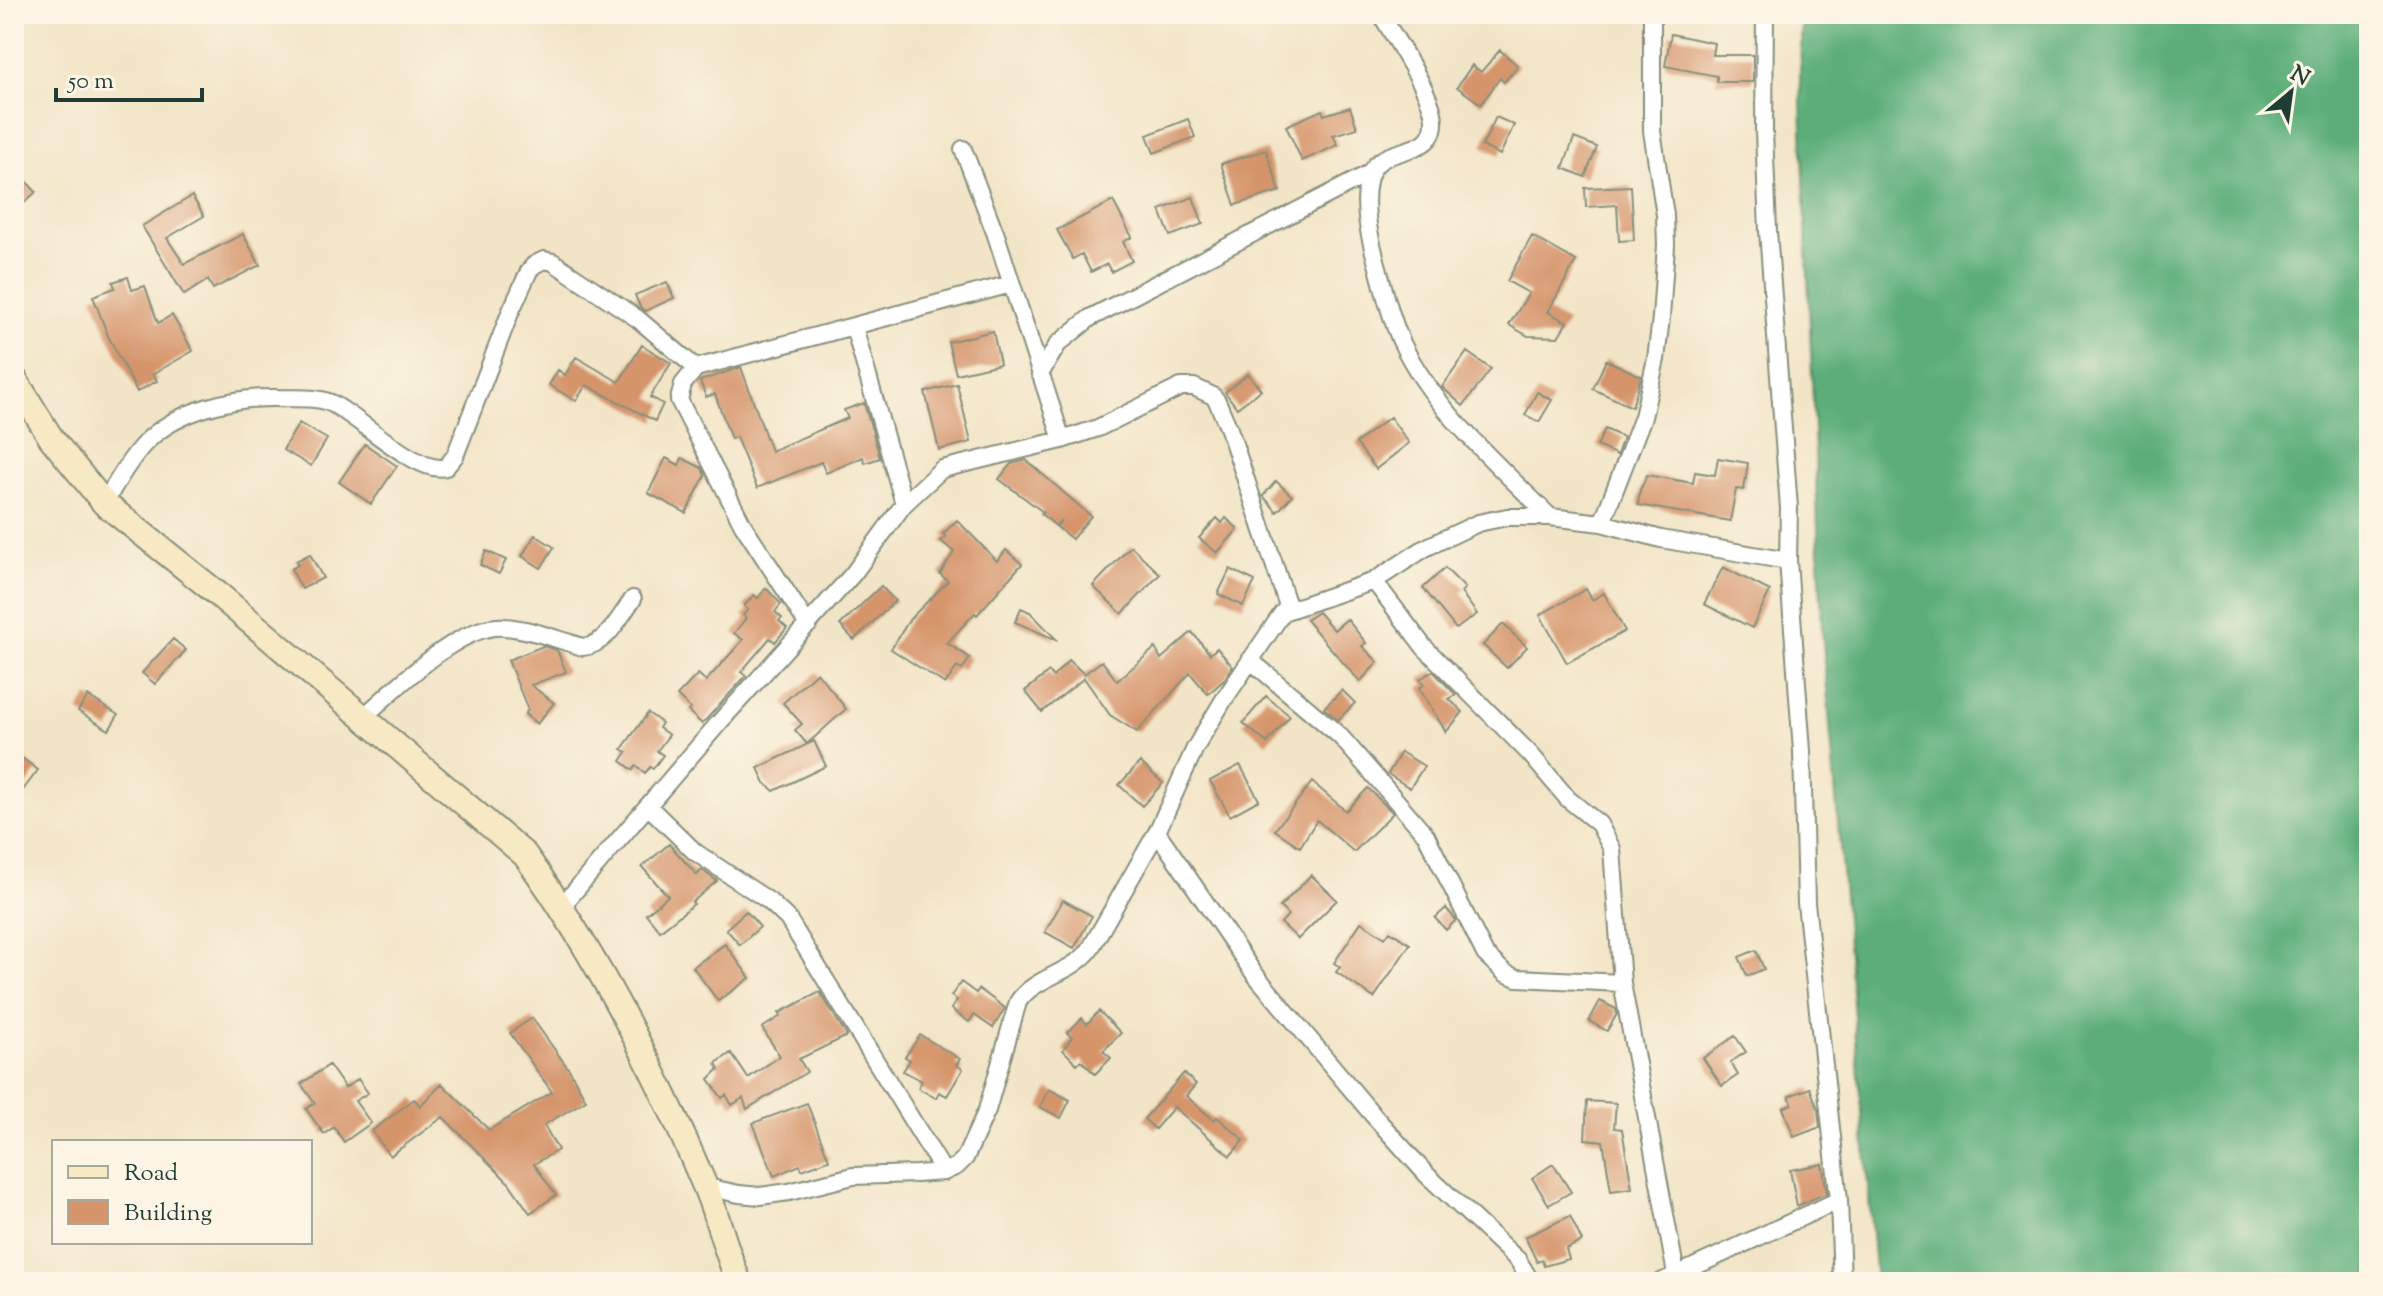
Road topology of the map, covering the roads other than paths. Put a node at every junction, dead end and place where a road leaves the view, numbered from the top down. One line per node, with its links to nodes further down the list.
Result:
1 (1381, 14): 5 (street)
2 (1652, 14): 15 (street)
3 (1765, 14): 16 (street)
4 (963, 149): 6 (street)
5 (1370, 173): 9 (street); 14 (street)
6 (1011, 284): 7 (street); 9 (street)
7 (854, 327): 8 (street); 13 (street)
8 (696, 368): 12 (street); 20 (street)
9 (1040, 374): 11 (street)
10 (14, 378): 12 (street)
11 (1062, 440): 13 (street); 19 (street)
12 (104, 503): 22 (street)
13 (904, 504): 20 (street)
14 (1550, 517): 15 (street); 17 (street)
15 (1602, 523): 16 (street)
16 (1788, 561): 29 (street)
17 (1374, 581): 19 (street); 26 (street)
18 (633, 599): 22 (street)
19 (1289, 609): 21 (street)
20 (808, 625): 23 (street)
21 (1250, 660): 24 (street); 26 (street)
22 (362, 718): 25 (street)
23 (648, 806): 25 (street); 27 (street)
24 (1157, 832): 27 (street); 32 (street)
25 (562, 906): 28 (street)
26 (1622, 983): 30 (street)
27 (944, 1172): 28 (street)
28 (706, 1187): 31 (street)
29 (1839, 1200): 30 (street); 34 (street)
30 (1676, 1274): 33 (street)
31 (739, 1282)
32 (1531, 1282)
33 (1661, 1282)
34 (1842, 1282)

